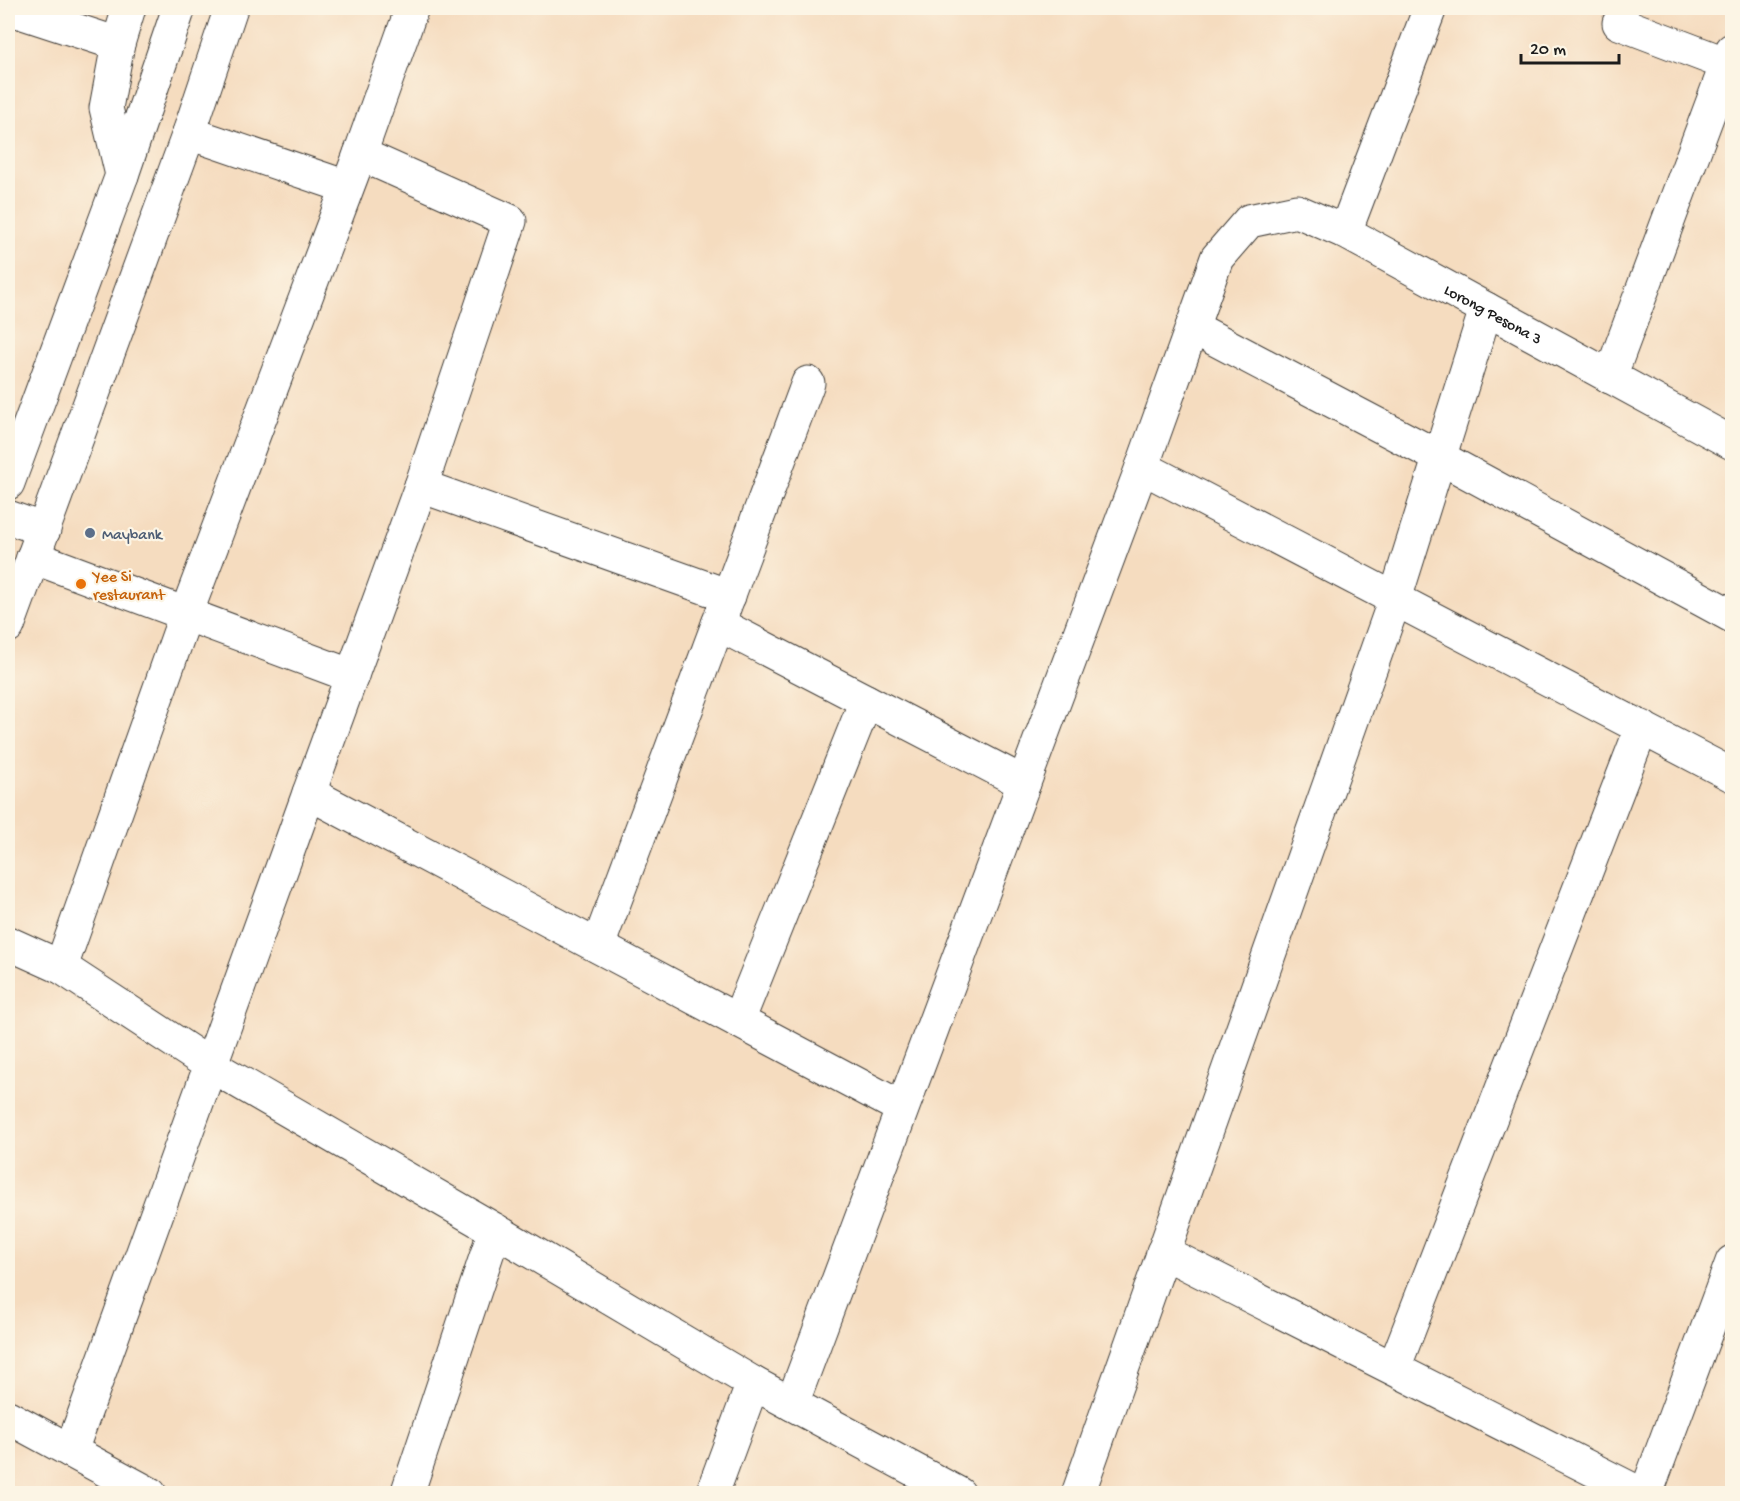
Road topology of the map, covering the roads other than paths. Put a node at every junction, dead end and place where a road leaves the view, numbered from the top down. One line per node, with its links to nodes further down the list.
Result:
1 (8, 8): 8 (main road)
2 (129, 8): 8 (main road)
3 (179, 8): 12 (main road)
4 (231, 8): 10 (main road)
5 (412, 8): 11 (main road)
6 (1430, 8): 14 (main road)
7 (1619, 23): 9 (main road)
8 (118, 44): 12 (main road)
9 (1730, 57): 17 (main road)
10 (189, 133): 13 (main road); 25 (main road)
11 (360, 154): 13 (main road); 23 (main road)
12 (122, 175): 22 (main road)
13 (347, 187): 28 (main road)
14 (1345, 232): 15 (main road, Lorong Pesona 3); 16 (main road, Lorong Pesona 3)
15 (1486, 309): 17 (main road, Lorong Pesona 3); 20 (main road)
16 (1191, 327): 20 (main road); 21 (main road)
17 (1610, 376): 19 (main road, Lorong Pesona 3)
18 (808, 383): 27 (main road)
19 (1732, 443)
20 (1439, 457): 26 (main road); 29 (main road)
21 (1142, 467): 26 (main road); 35 (main road)
22 (8, 483)
23 (421, 486): 27 (main road); 31 (main road)
24 (8, 517): 25 (main road)
25 (38, 544): 28 (main road); 30 (main road)
26 (1395, 599): 33 (main road); 44 (main road)
27 (723, 610): 32 (main road); 38 (main road)
28 (186, 614): 31 (main road); 39 (main road)
29 (1732, 616)
30 (8, 626)
31 (352, 676): 36 (main road)
32 (866, 700): 35 (main road); 40 (main road)
33 (1642, 728): 34 (main road); 46 (main road)
34 (1732, 775)
35 (1024, 783): 42 (main road)
36 (309, 793): 38 (main road); 41 (main road)
37 (8, 943): 39 (main road)
38 (598, 946): 40 (main road)
39 (61, 967): 41 (main road)
40 (738, 1021): 42 (main road)
41 (210, 1065): 43 (main road); 50 (main road)
42 (902, 1108): 48 (main road)
43 (495, 1230): 47 (main road); 52 (main road)
44 (1163, 1252): 46 (main road); 55 (main road)
45 (1732, 1262): 57 (main road)
46 (1394, 1368): 56 (main road)
47 (753, 1383): 48 (main road); 53 (main road)
48 (792, 1404): 54 (main road)
49 (8, 1417): 50 (main road)
50 (71, 1451): 51 (main road)
51 (150, 1494)
52 (407, 1494)
53 (712, 1494)
54 (959, 1494)
55 (1078, 1494)
56 (1641, 1494)
57 (1646, 1494)

